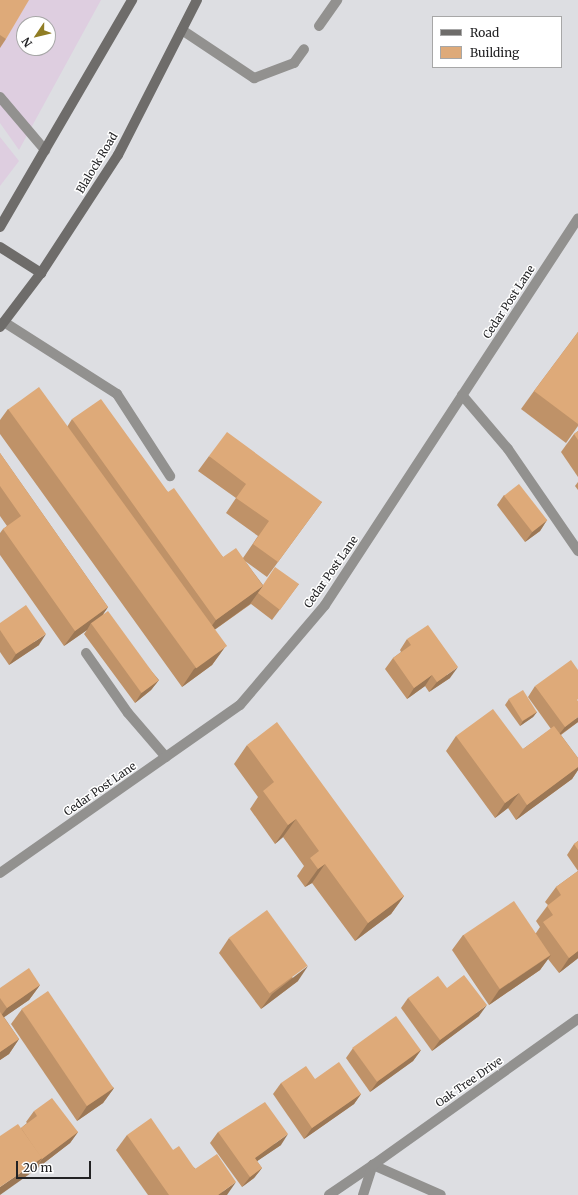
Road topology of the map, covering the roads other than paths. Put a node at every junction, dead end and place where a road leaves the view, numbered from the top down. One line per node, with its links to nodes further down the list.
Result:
1 (132, 0): 8 (main road)
2 (197, 0): 5 (main road, Blalock Road)
3 (337, 0): 4 (street)
4 (319, 26)
5 (182, 30): 6 (street); 12 (main road, Blalock Road)
6 (304, 49)
7 (0, 97): 8 (street)
8 (44, 150): 10 (main road)
9 (578, 219): 14 (street, Cedar Post Lane)
10 (0, 227)
11 (0, 247): 12 (main road)
12 (41, 273): 13 (main road, Blalock Road)
13 (2, 324): 15 (street)
14 (462, 395): 16 (street); 18 (street, Cedar Post Lane)
15 (170, 476)
16 (578, 551)
17 (86, 653): 18 (street)
18 (166, 757): 19 (street, Cedar Post Lane)
19 (0, 873)
20 (578, 1019): 21 (street, Oak Tree Drive)
21 (373, 1165): 22 (street, Oak Tree Drive); 23 (street); 24 (street)
22 (329, 1195)
23 (363, 1195)
24 (441, 1195)

